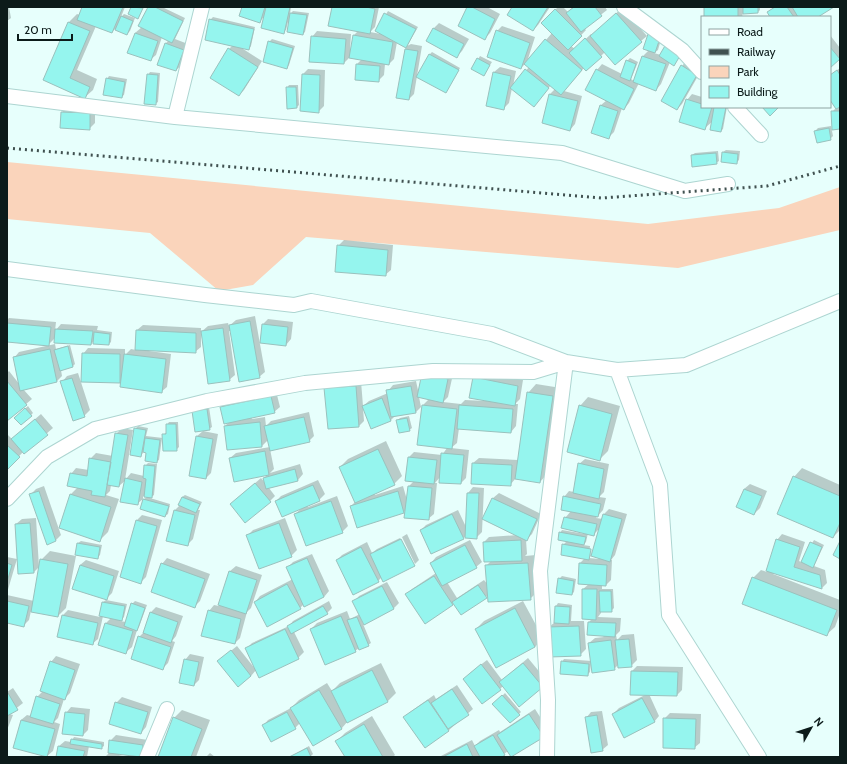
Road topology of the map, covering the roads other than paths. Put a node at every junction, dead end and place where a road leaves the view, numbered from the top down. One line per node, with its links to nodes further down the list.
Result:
1 (202, 7): 6 (street)
2 (624, 7): 3 (street)
3 (701, 71)
4 (7, 96): 6 (street)
5 (736, 108): 7 (street)
6 (175, 117): 8 (street)
7 (761, 135)
8 (728, 184)
9 (7, 269): 11 (street)
10 (840, 301): 12 (street)
11 (566, 362): 12 (street); 13 (street); 16 (street)
12 (618, 370): 17 (street)
13 (7, 499)
14 (167, 709): 15 (street)
15 (147, 757)
16 (547, 757)
17 (759, 757)

